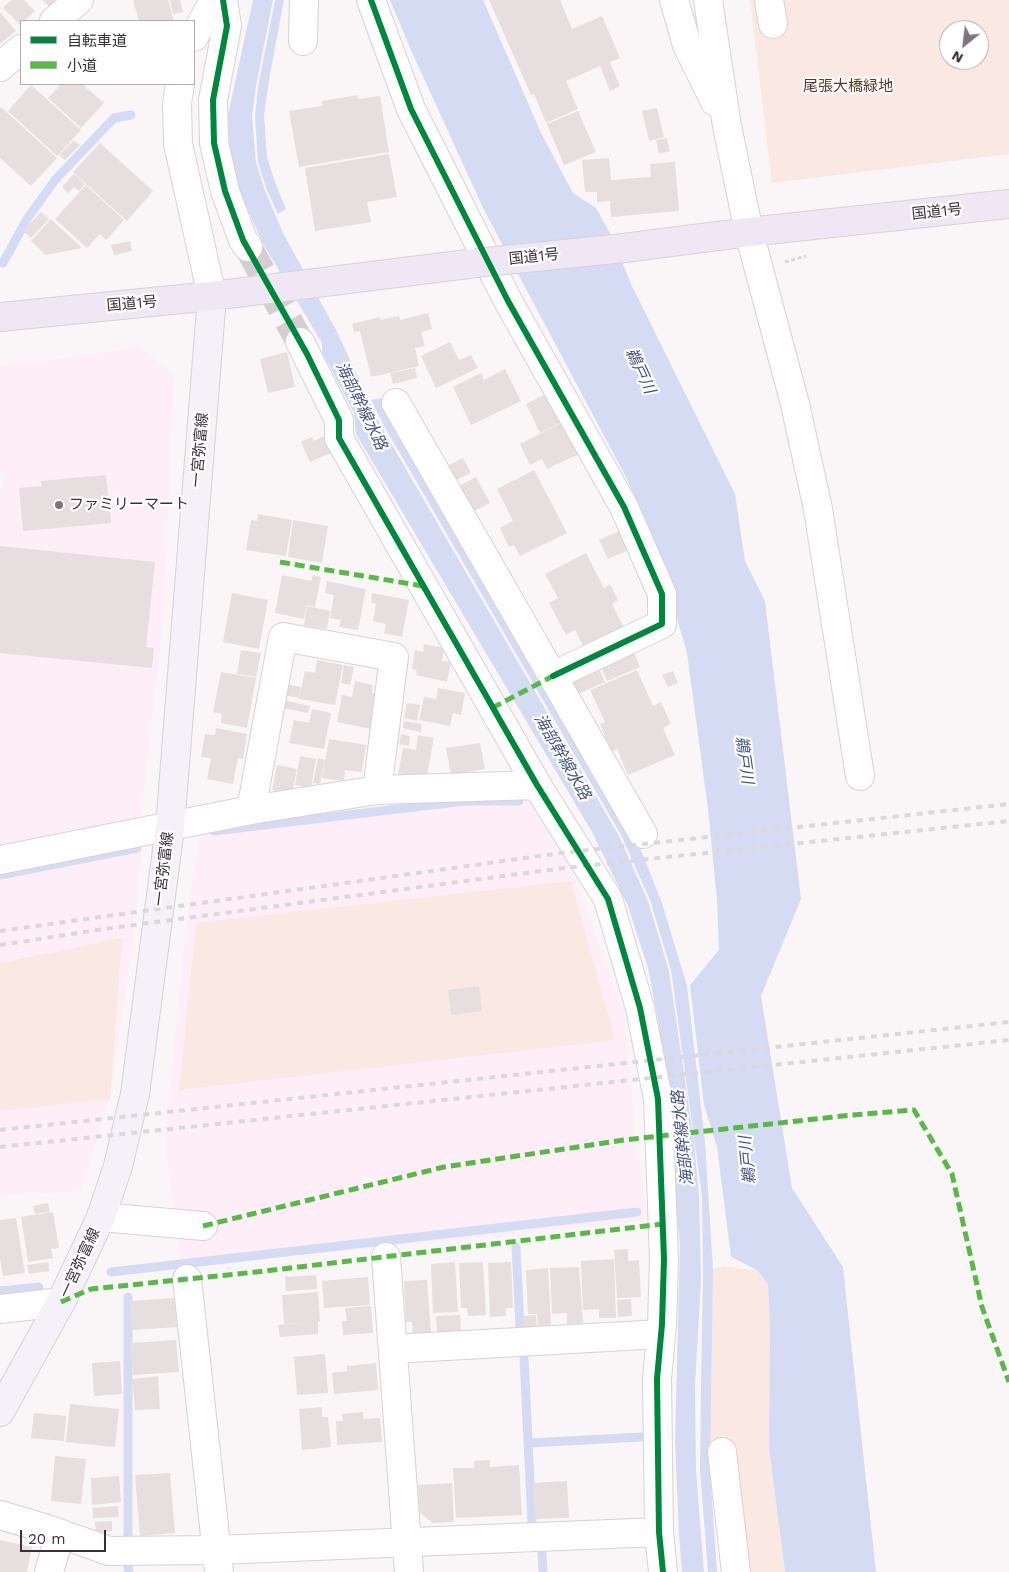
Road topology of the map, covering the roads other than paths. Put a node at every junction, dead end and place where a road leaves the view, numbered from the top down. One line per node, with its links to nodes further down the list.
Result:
1 (79, 0): 8 (street)
2 (214, 0): 9 (street)
3 (223, 0): 17 (street)
4 (304, 0): 10 (street)
5 (371, 0): 22 (street)
6 (674, 0): 14 (street)
7 (708, 0): 14 (street)
8 (55, 20)
9 (195, 35)
10 (303, 41)
11 (20, 50): 12 (street)
12 (0, 67)
13 (180, 85): 18 (street)
14 (727, 126): 16 (street)
15 (1009, 204): 16 (highway, 国道1号)
16 (749, 232): 18 (highway, 国道1号, bridge); 23 (street)
17 (248, 247)
18 (212, 296): 19 (highway, 国道1号); 27 (main road, 一宮弥富線)
19 (0, 317)
20 (300, 342): 24 (street)
21 (396, 403): 22 (street)
22 (552, 676): 28 (street)
23 (860, 776)
24 (537, 785): 25 (street); 36 (street)
25 (377, 790): 26 (street); 26 (street)
26 (251, 810): 27 (street)
27 (170, 827): 29 (street); 30 (main road, 一宮弥富線)
28 (643, 834)
29 (0, 860)
30 (101, 1217): 31 (street); 34 (main road, 一宮弥富線)
31 (203, 1226)
32 (386, 1257): 37 (street)
33 (187, 1279): 44 (street)
34 (61, 1302): 35 (street); 38 (main road, 一宮弥富線)
35 (0, 1309)
36 (662, 1334): 37 (street); 41 (street)
37 (393, 1348): 43 (street)
38 (0, 1412)
39 (722, 1452): 48 (street)
40 (0, 1515): 42 (street)
41 (659, 1532): 43 (street); 47 (street)
42 (60, 1534): 44 (street); 45 (street)
43 (407, 1542): 44 (street); 46 (street)
44 (218, 1561)
45 (49, 1572)
46 (410, 1572)
47 (663, 1572)
48 (736, 1572)

